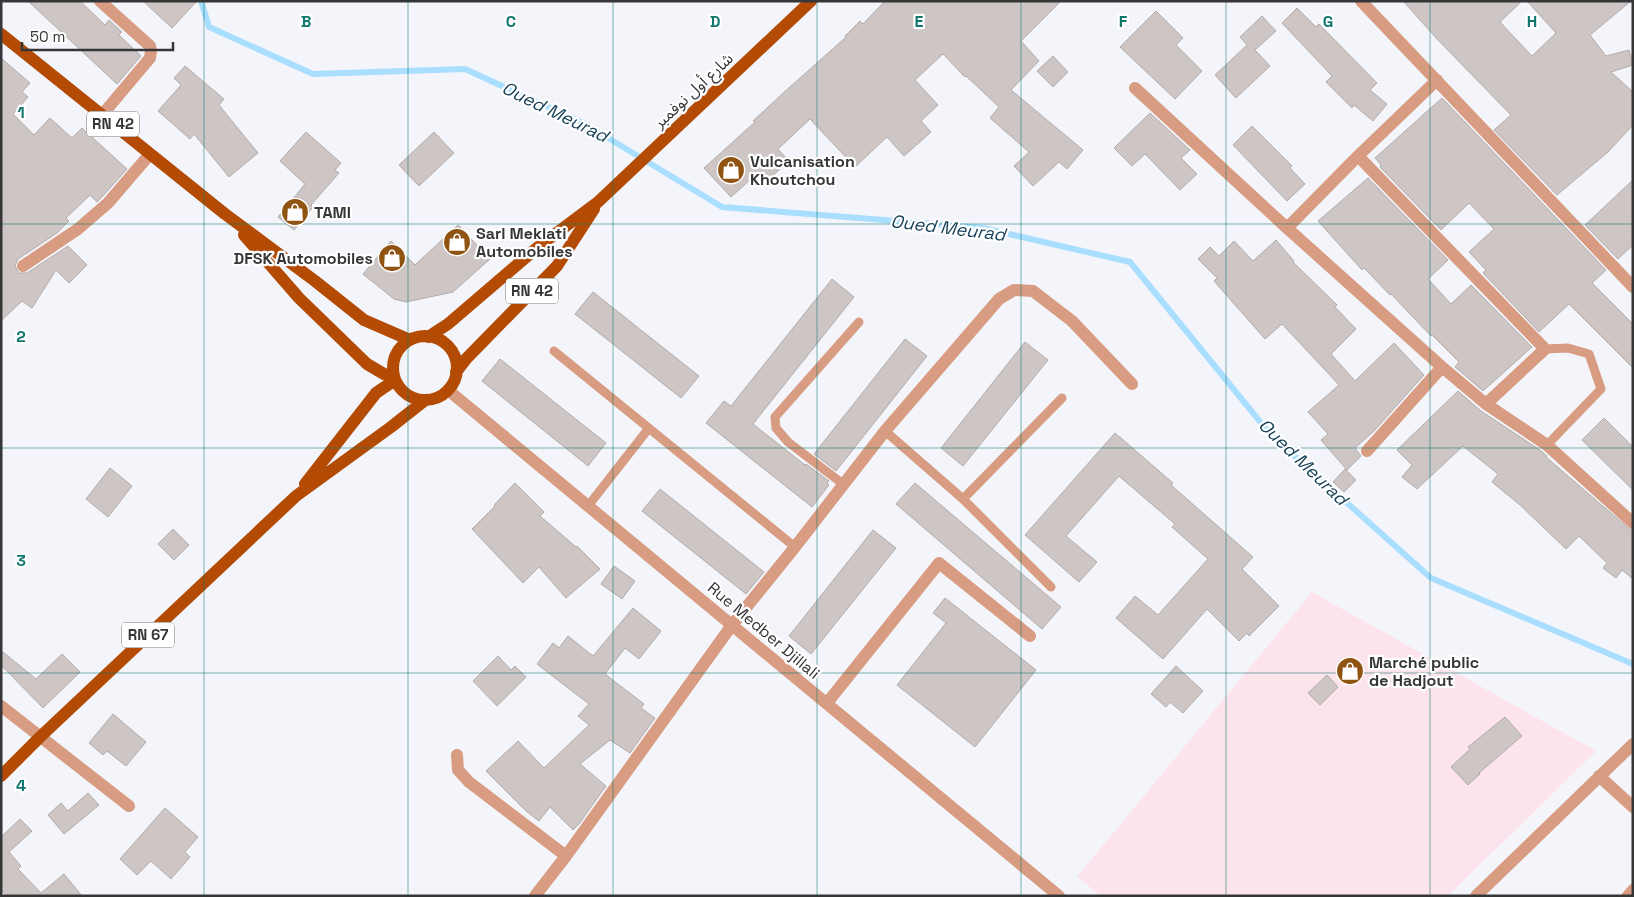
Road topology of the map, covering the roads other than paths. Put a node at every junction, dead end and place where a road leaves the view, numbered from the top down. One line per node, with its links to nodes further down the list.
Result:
1 (100, 1): 7 (street)
2 (811, 1): 10 (main road, شارع أول نوفمبر / RN 42)
3 (1361, 1): 5 (street)
4 (1, 34): 7 (main road, RN 42)
5 (1437, 80): 9 (street); 14 (street)
6 (1135, 88): 12 (street)
7 (102, 115): 8 (main road, RN 42)
8 (150, 154): 11 (main road, RN 42); 13 (street)
9 (1358, 156): 12 (street); 19 (street)
10 (598, 202): 16 (main road, RN 42); 21 (main road, RN 42)
11 (225, 214): 17 (main road); 22 (main road)
12 (1287, 228): 20 (street)
13 (23, 266)
14 (1633, 287)
15 (859, 322): 32 (lane)
16 (428, 337): 17 (main road); 21 (main road)
17 (410, 340): 22 (main road)
18 (554, 350): 28 (lane)
19 (1545, 350): 27 (street); 30 (lane)
20 (1442, 367): 27 (street); 31 (street)
21 (456, 372): 24 (main road)
22 (394, 378): 26 (main road); 33 (main road, RN 67)
23 (1132, 384): 29 (street)
24 (448, 390): 26 (main road); 35 (street, Rue Medber Djillali)
25 (1062, 398): 34 (lane)
26 (424, 401): 33 (main road, RN 67)
27 (1486, 404): 30 (street)
28 (649, 428): 35 (lane); 37 (lane)
29 (885, 431): 32 (street); 34 (lane)
30 (1547, 445): 36 (street)
31 (1367, 452)
32 (843, 484): 37 (street)
33 (296, 496): 43 (main road, RN 67)
34 (963, 499): 38 (lane)
35 (588, 506): 39 (street, Rue Medber Djillali)
36 (1633, 523)
37 (795, 547): 39 (street)
38 (1051, 587)
39 (732, 625): 41 (street, Rue Medber Djillali); 50 (street)
40 (1030, 636): 41 (street)
41 (826, 703): 53 (street, Rue Medber Djillali)
42 (1, 706): 43 (street)
43 (40, 737): 46 (main road, RN 67); 48 (street)
44 (1633, 744): 47 (street)
45 (457, 755): 50 (street)
46 (1, 776)
47 (1599, 776): 49 (street); 54 (street)
48 (129, 806)
49 (1633, 807)
50 (566, 856): 52 (street)
51 (1633, 888): 55 (lane)
52 (535, 896)
53 (1059, 896)
54 (1476, 896)
55 (1626, 896)

